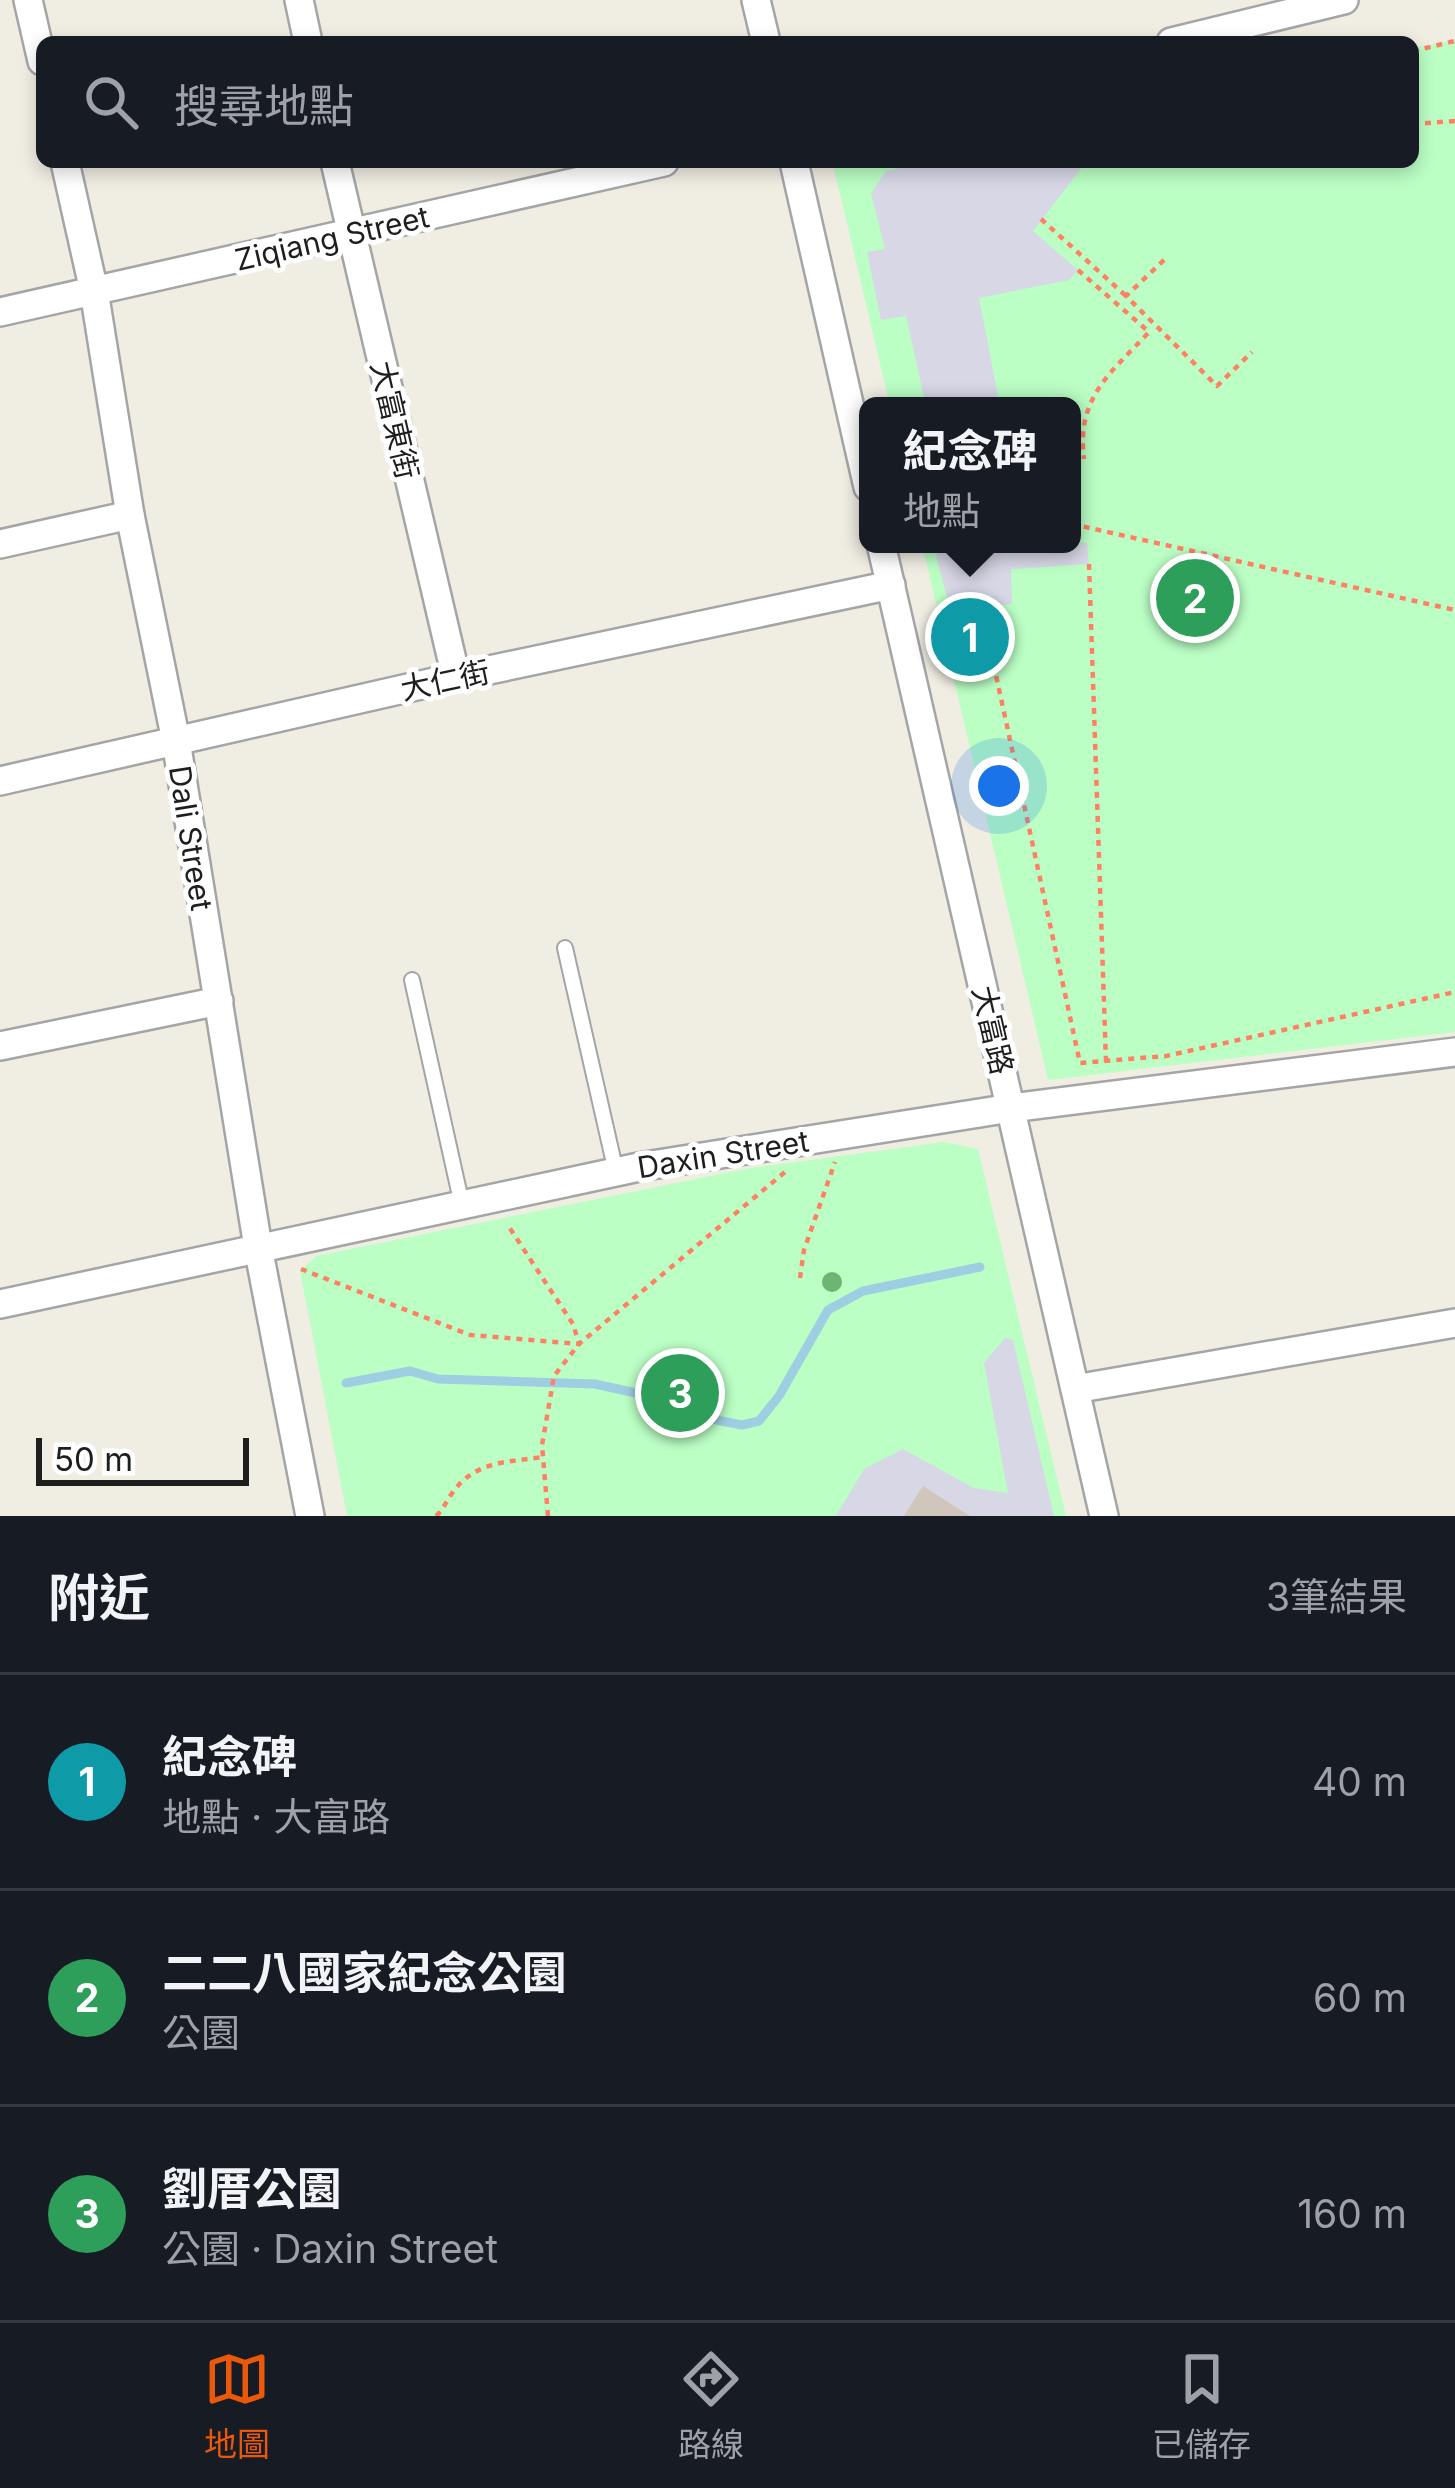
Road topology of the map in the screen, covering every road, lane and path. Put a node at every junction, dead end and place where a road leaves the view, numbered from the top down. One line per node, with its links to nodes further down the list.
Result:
1 (28, 0): 5 (street)
2 (299, 0): 6 (street)
3 (756, 0): 7 (street)
4 (1344, 0): 8 (street)
5 (36, 36)
6 (307, 36)
7 (765, 36)
8 (1197, 36)
9 (1455, 41): 10 (path)
10 (1419, 50)
11 (1455, 121): 12 (path)
12 (1419, 124)
13 (66, 168): 21 (street, Dali Street)
14 (336, 168): 18 (street, 大富東街)
15 (638, 168): 18 (street, Ziqiang Street)
16 (795, 168): 25 (street)
17 (1041, 220): 22 (path)
18 (352, 234): 21 (street, Ziqiang Street); 35 (street, 大富東街)
19 (1164, 260): 22 (path)
20 (1078, 270): 26 (path)
21 (94, 291): 23 (street, Ziqiang Street); 27 (street, Dali Street)
22 (1126, 296): 24 (path)
23 (0, 312)
24 (1252, 352)
25 (859, 447)
26 (1084, 459)
27 (130, 514): 29 (street); 36 (street, Dali Street)
28 (1081, 526): 34 (path)
29 (0, 544)
30 (883, 553): 32 (street, 大富路)
31 (1090, 564): 44 (path)
32 (891, 585): 35 (street, 大仁街); 45 (street, 大富路)
33 (981, 606): 44 (path)
34 (1455, 610)
35 (456, 677): 36 (street, 大仁街)
36 (176, 741): 37 (street, 大仁街); 41 (street, Dali Street)
37 (0, 781)
38 (565, 948): 48 (lane)
39 (412, 980): 49 (lane)
40 (1455, 992): 44 (path)
41 (219, 1001): 42 (street); 51 (street, Dali Street)
42 (0, 1046)
43 (1455, 1052): 45 (street, Daxin Street)
44 (1106, 1062)
45 (1011, 1108): 48 (street, Daxin Street); 57 (street, 大富路)
46 (835, 1161): 53 (path)
47 (791, 1167): 56 (path)
48 (616, 1172): 49 (street, Daxin Street)
49 (462, 1204): 51 (street, Daxin Street)
50 (507, 1224): 56 (path)
51 (258, 1247): 54 (street, Daxin Street); 59 (street, Dali Street)
52 (297, 1267): 56 (path)
53 (800, 1278)
54 (0, 1304)
55 (1455, 1323): 57 (street)
56 (579, 1344): 58 (path)
57 (1075, 1389): 62 (street, 大富路)
58 (543, 1457): 60 (path); 61 (path)
59 (310, 1516)
60 (436, 1516)
61 (548, 1516)
62 (1104, 1516)

